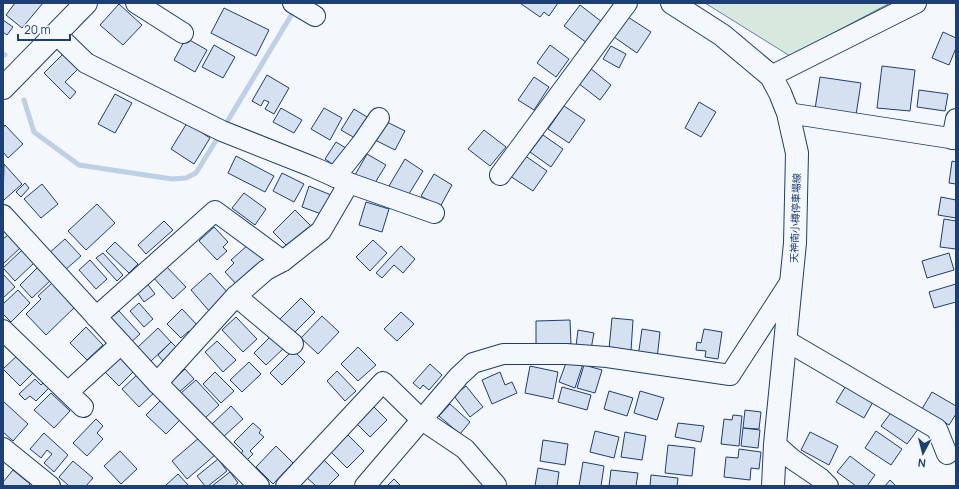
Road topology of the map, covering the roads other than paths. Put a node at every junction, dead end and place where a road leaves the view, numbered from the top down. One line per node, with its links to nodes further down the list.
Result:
1 (86, 3): 8 (main road)
2 (136, 3): 9 (street)
3 (293, 3): 7 (street)
4 (627, 3): 16 (street)
5 (672, 3): 10 (main road, 天神南小樽停車場線)
6 (916, 3): 10 (street)
7 (315, 16)
8 (56, 34): 11 (main road); 17 (street)
9 (184, 34)
10 (771, 76): 12 (main road, 天神南小樽停車場線)
11 (3, 88)
12 (788, 113): 15 (street); 21 (main road, 天神南小樽停車場線)
13 (378, 118): 17 (street)
14 (956, 119): 15 (street)
15 (954, 139)
16 (500, 175)
17 (342, 180): 18 (street); 20 (street)
18 (434, 213)
19 (3, 215): 23 (street)
20 (283, 261): 22 (street); 23 (street)
21 (792, 281): 25 (main road, 天神南小樽停車場線); 31 (street)
22 (236, 296): 27 (street); 28 (street)
23 (96, 317): 26 (street)
24 (3, 330): 29 (street)
25 (786, 340): 32 (main road, 天神南小樽停車場線); 34 (street)
26 (121, 344): 28 (street); 29 (street)
27 (293, 344)
28 (157, 383): 36 (street)
29 (68, 392): 30 (street)
30 (83, 407)
31 (422, 420): 37 (street); 38 (street); 39 (street)
32 (775, 444): 40 (main road, 天神南小樽停車場線); 41 (street)
33 (3, 448): 35 (street)
34 (947, 454)
35 (50, 486)
36 (259, 486)
37 (286, 486)
38 (365, 486)
39 (495, 486)
40 (773, 486)
41 (828, 486)

